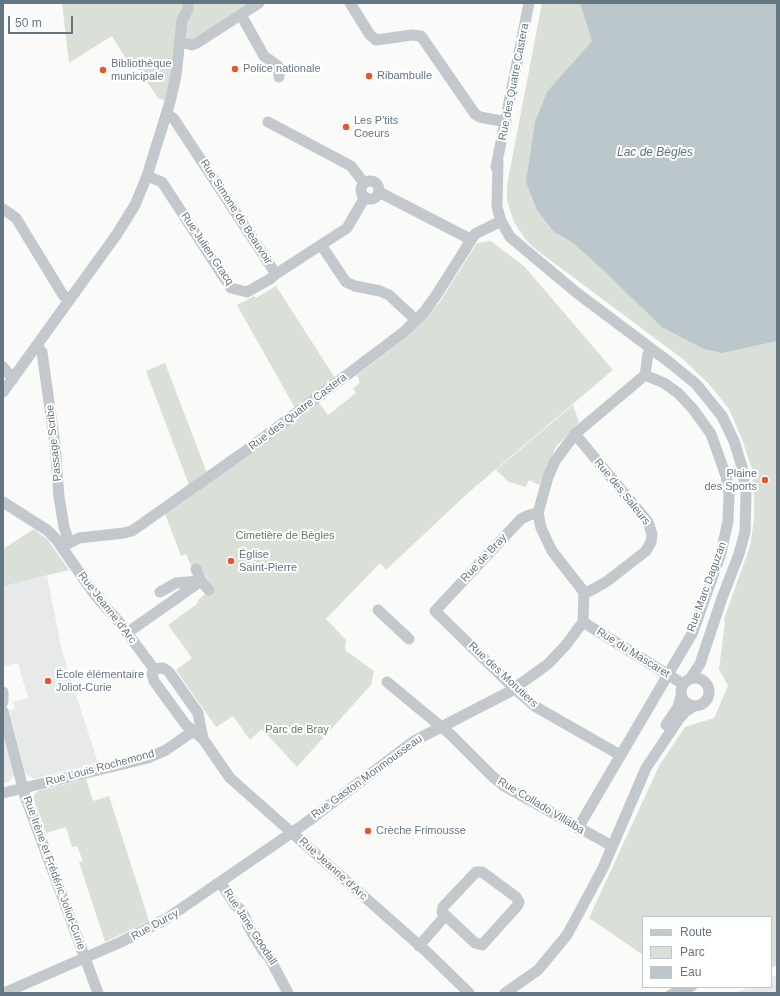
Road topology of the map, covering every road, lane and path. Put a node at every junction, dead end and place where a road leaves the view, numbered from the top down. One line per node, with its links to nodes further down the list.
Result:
1 (188, 3): 6 (street)
2 (259, 3): 5 (street)
3 (350, 3): 10 (street)
4 (529, 3): 10 (street, Rue des Quatre Castera)
5 (241, 15): 6 (street); 7 (street)
6 (180, 42): 8 (street)
7 (279, 77)
8 (166, 114): 11 (street); 19 (street, Rue Simone de Beauvoir)
9 (268, 122): 12 (street)
10 (506, 122): 16 (street, Rue des Quatre Castera)
11 (147, 176): 19 (street, Rue Julien Gracq); 20 (street)
12 (364, 183): 13 (street); 14 (street)
13 (379, 192): 14 (street); 17 (street)
14 (365, 197): 18 (street, Rue Simone de Beauvoir)
15 (3, 209): 20 (street)
16 (497, 222): 17 (street, Rue des Quatre Castera); 23 (street)
17 (470, 239): 21 (street, Rue des Quatre Castera)
18 (321, 246): 19 (street, Rue Simone de Beauvoir); 21 (street)
19 (276, 274)
20 (69, 300): 22 (street)
21 (416, 320): 31 (street, Rue des Quatre Castera)
22 (36, 346): 26 (street); 31 (street, Passage Scribe)
23 (651, 350): 25 (street); 40 (street)
24 (3, 367): 26 (street)
25 (645, 375): 28 (street); 44 (street, Rue Marc Daguzan)
26 (13, 378): 27 (street)
27 (3, 392)
28 (575, 434): 30 (street); 36 (street, Rue des Saleurs)
29 (3, 502): 31 (street)
30 (538, 513): 36 (street); 38 (street, Rue de Bray)
31 (65, 545): 41 (street, Rue Jeanne d'Arc)
32 (196, 568): 33 (street)
33 (201, 581): 34 (street); 35 (street); 41 (street)
34 (209, 590)
35 (160, 592)
36 (584, 592): 39 (street)
37 (378, 610): 42 (street)
38 (435, 611): 48 (street, Rue des Morutiers)
39 (583, 622): 44 (street, Rue du Mascaret); 48 (street, Rue Gaston Monmousseau)
40 (711, 632): 45 (street); 47 (street)
41 (127, 633): 43 (street, Rue Jeanne d'Arc)
42 (409, 639)
43 (154, 669): 55 (street, Rue Jeanne d'Arc); 56 (street, Rue Jeanne d'Arc)
44 (667, 673): 45 (street, Rue du Mascaret); 57 (street, Rue Marc Daguzan)
45 (686, 681): 47 (street); 50 (street)
46 (387, 682): 54 (street)
47 (707, 684): 52 (street)
48 (515, 689): 54 (street, Rue Gaston Monmousseau); 57 (street, Rue des Morutiers)
49 (3, 692): 51 (street)
50 (681, 696): 52 (street); 62 (street)
51 (3, 702)
52 (694, 706): 62 (street)
53 (3, 711): 58 (street, Rue Irène et Frédéric Joliot-Curie)
54 (440, 727): 60 (street, Rue Collado Villalba); 61 (street, Rue Gaston Monmousseau)
55 (192, 732): 56 (street, Rue Jeanne d'Arc); 58 (street, Rue Louis Rochemond)
56 (203, 740): 61 (street, Rue Jeanne d'Arc)
57 (620, 755): 60 (street, Rue Marc Daguzan)
58 (23, 788): 59 (street, Rue Louis Rochemond); 66 (street, Rue Irène et Frédéric Joliot-Curie)
59 (3, 793)
60 (578, 828): 62 (street, Rue Collado Villalba)
61 (292, 833): 63 (street, Rue Durcy); 65 (street, Rue Jeanne d'Arc)
62 (609, 845): 72 (street)
63 (221, 883): 66 (street, Rue Durcy); 70 (street, Rue Jane Goodall)
64 (445, 916): 64 (street); 65 (street)
65 (420, 946): 71 (street, Rue Jeanne d'Arc)
66 (86, 958): 67 (street, Rue Durcy); 69 (street, Rue Irène et Frédéric Joliot-Curie)
67 (18, 990): 68 (street, Rue Durcy)
68 (4, 993)
69 (98, 993)
70 (288, 993)
71 (469, 993)
72 (505, 993)

